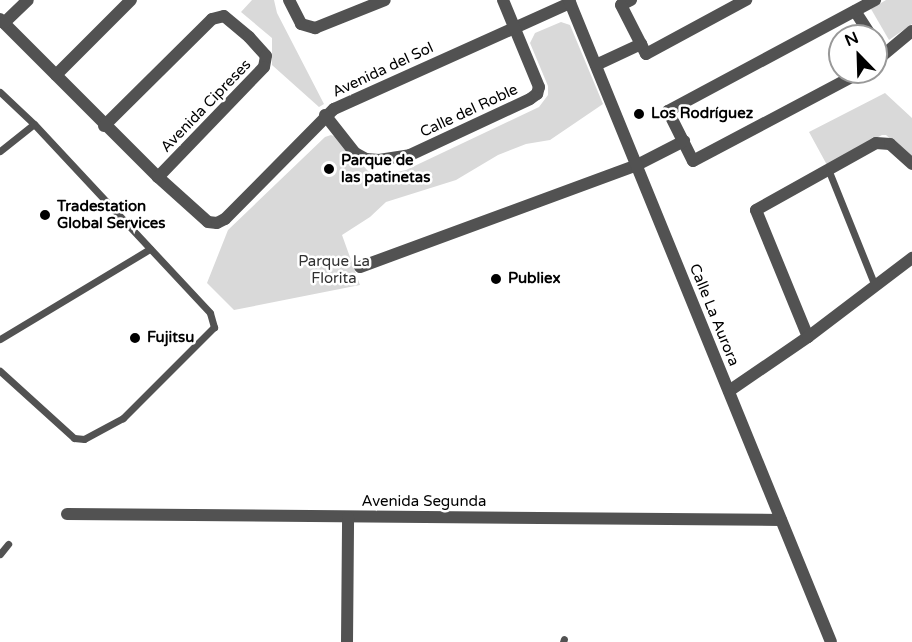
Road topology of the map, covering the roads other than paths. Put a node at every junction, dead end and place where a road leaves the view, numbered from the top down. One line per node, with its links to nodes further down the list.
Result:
1 (28, 0): 11 (street)
2 (131, 0): 18 (street)
3 (289, 0): 4 (street)
4 (385, 0)
5 (503, 0): 13 (street)
6 (631, 0): 15 (street)
7 (746, 0): 15 (street)
8 (875, 0): 10 (street)
9 (569, 2): 13 (street, Avenida del Sol); 17 (street, Calle La Aurora)
10 (855, 11): 12 (street); 24 (street)
11 (2, 21): 18 (street)
12 (863, 24)
13 (515, 27): 21 (street, Avenida del Sol); 21 (street, Calle del Roble)
14 (912, 31): 16 (street)
15 (641, 44): 17 (street)
16 (888, 51)
17 (596, 65): 27 (street, Calle La Aurora)
18 (56, 75): 23 (street)
19 (838, 84): 24 (street)
20 (0, 92): 22 (lane)
21 (326, 115): 29 (street, Avenida del Sol)
22 (34, 124): 25 (lane); 30 (lane)
23 (104, 126): 29 (street); 29 (street, Avenida Cipreses)
24 (684, 141): 27 (street)
25 (0, 151)
26 (912, 164): 28 (street)
27 (637, 165): 32 (street); 37 (street, Calle La Aurora)
28 (828, 170): 33 (lane); 34 (street)
29 (158, 177)
30 (150, 249): 35 (lane); 36 (lane)
31 (912, 258): 33 (street)
32 (360, 267)
33 (875, 286): 34 (street)
34 (808, 337): 37 (street)
35 (0, 339)
36 (0, 371)
37 (729, 391): 40 (street, Calle La Aurora)
38 (67, 514): 39 (street, Avenida Segunda)
39 (348, 517): 40 (street, Avenida Segunda); 43 (street)
40 (782, 520): 44 (street, Calle La Aurora)
41 (8, 544): 42 (lane)
42 (0, 554)
43 (347, 642)
44 (831, 642)

